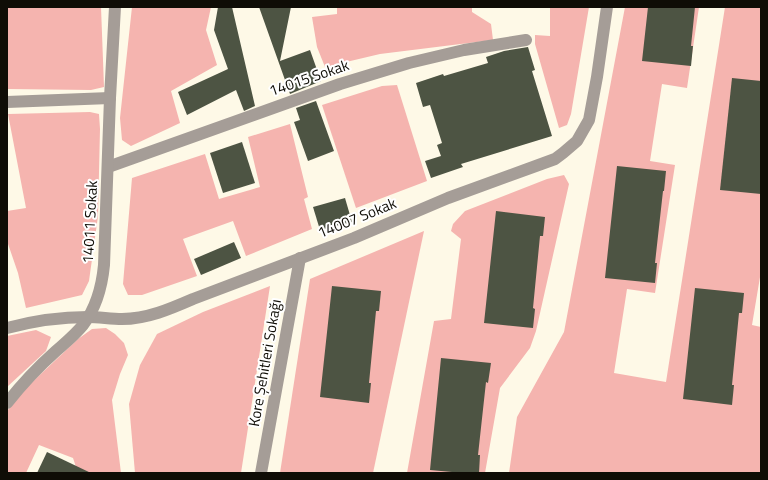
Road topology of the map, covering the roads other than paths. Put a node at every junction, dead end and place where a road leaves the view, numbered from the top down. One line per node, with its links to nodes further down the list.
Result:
1 (115, 7): 4 (street, 14011 Sokak)
2 (607, 7): 7 (street, 14007 Sokak)
3 (526, 40): 6 (street, 14015 Sokak)
4 (110, 98): 5 (street); 6 (street, 14011 Sokak)
5 (7, 102)
6 (108, 167): 8 (street, 14011 Sokak)
7 (300, 258): 8 (street, 14007 Sokak); 11 (street, Kore Şehitleri Sokağı)
8 (88, 317): 9 (street, 14007 Sokak); 10 (street, 14011 Sokak)
9 (7, 328)
10 (7, 403)
11 (261, 473)

